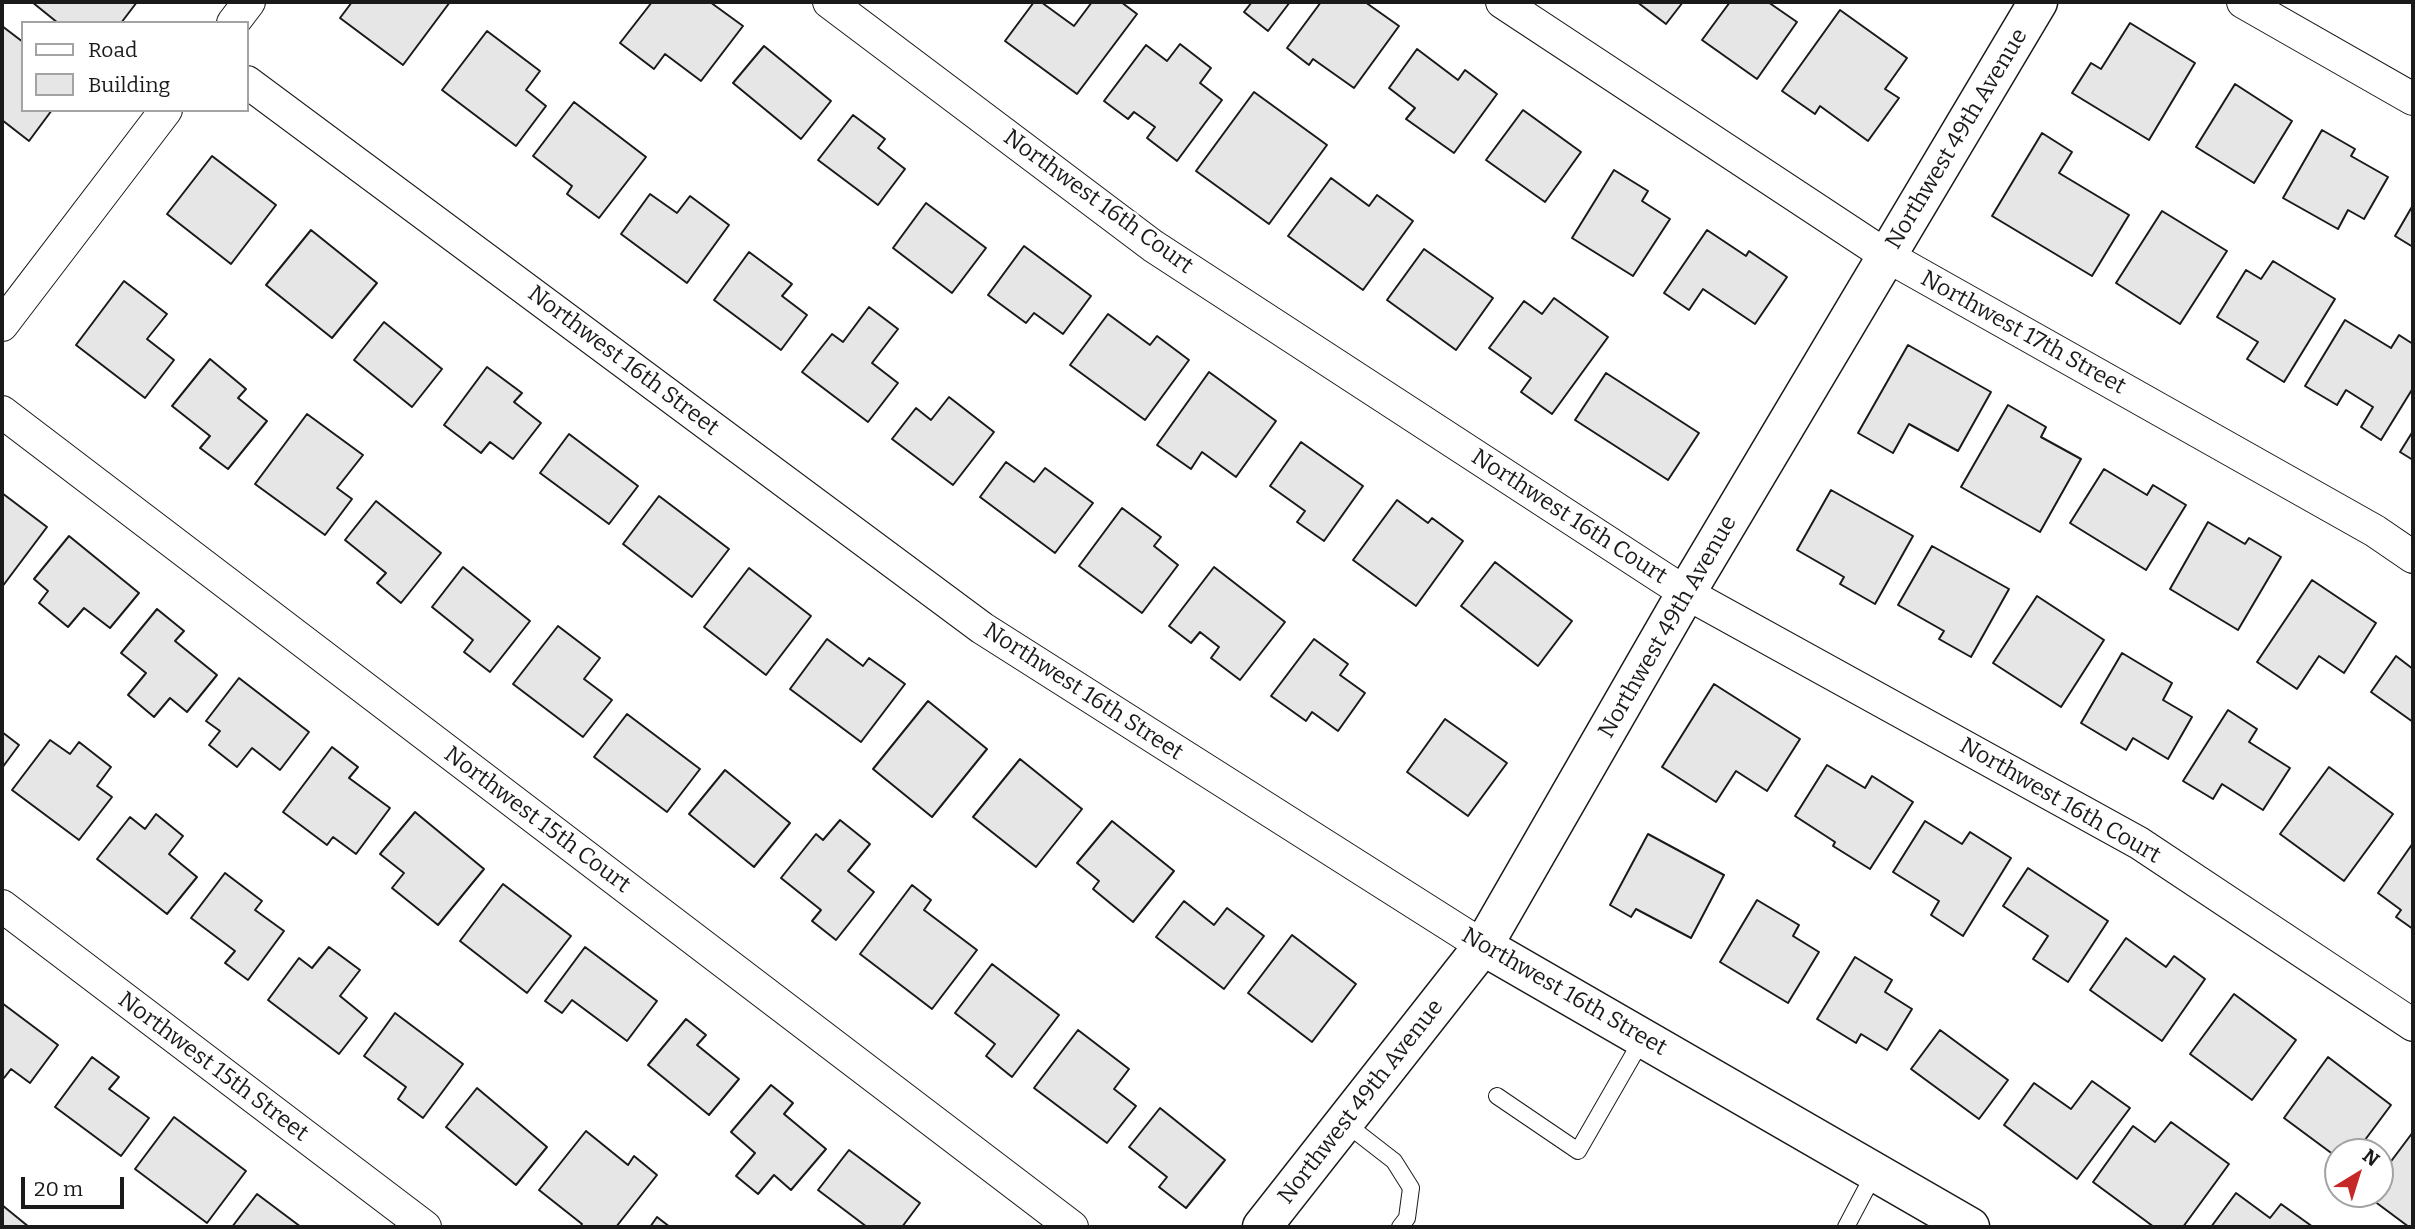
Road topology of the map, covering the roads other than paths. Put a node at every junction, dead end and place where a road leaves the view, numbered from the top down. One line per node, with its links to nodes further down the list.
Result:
1 (249, 2): 6 (street)
2 (829, 2): 14 (street, Northwest 16th Court)
3 (1502, 2): 10 (street, Northwest 17th Street)
4 (2038, 2): 10 (street, Northwest 49th Avenue)
5 (2243, 2): 8 (street)
6 (235, 21)
7 (248, 83): 16 (street, Northwest 16th Street)
8 (2413, 99)
9 (164, 112): 11 (street)
10 (1887, 256): 13 (street, Northwest 17th Street); 14 (street, Northwest 49th Avenue)
11 (2, 325)
12 (2, 412): 23 (street, Northwest 15th Court)
13 (2413, 557)
14 (1686, 593): 16 (street, Northwest 49th Avenue); 17 (street, Northwest 16th Court)
15 (2, 906): 22 (street, Northwest 15th Street)
16 (1483, 946): 18 (street, Northwest 16th Street); 20 (street, Northwest 49th Avenue)
17 (2413, 1025)
18 (1643, 1038): 19 (lane); 21 (street, Northwest 16th Street)
19 (1497, 1096)
20 (1345, 1123): 24 (street, Northwest 49th Avenue); 25 (lane)
21 (1875, 1172): 26 (lane); 27 (street, Northwest 16th Street)
22 (425, 1227)
23 (1072, 1227)
24 (1262, 1227)
25 (1400, 1227)
26 (1846, 1227)
27 (1970, 1227)

